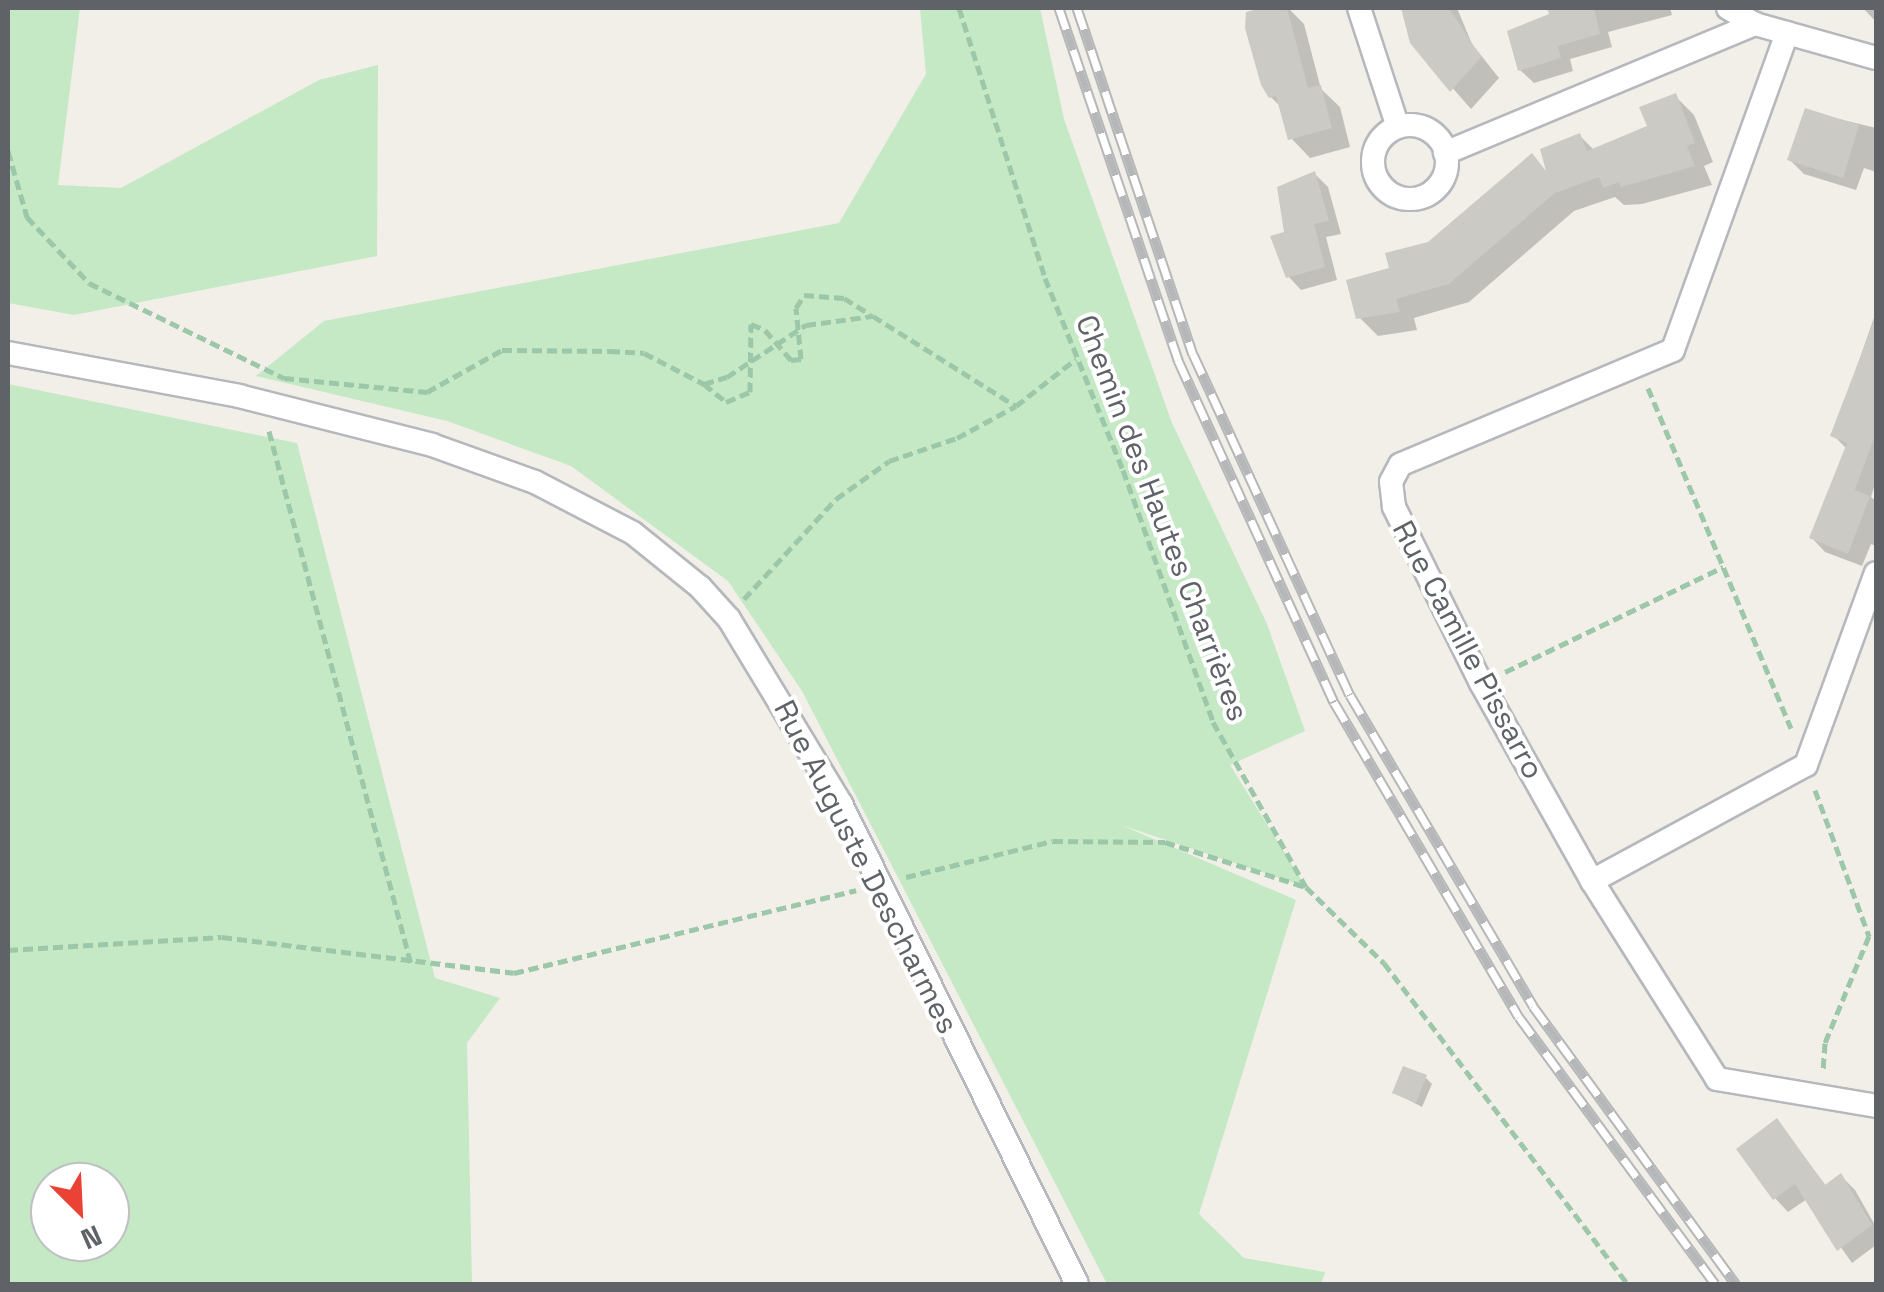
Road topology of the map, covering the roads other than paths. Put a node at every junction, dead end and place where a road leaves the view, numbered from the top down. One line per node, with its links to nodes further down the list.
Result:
1 (1359, 8): 6 (street)
2 (1728, 8): 3 (street)
3 (1756, 24): 4 (street); 7 (street)
4 (1787, 33): 5 (street); 10 (street, Rue Camille Pissarro)
5 (1876, 58)
6 (1398, 127): 7 (street); 7 (street)
7 (1445, 153)
8 (8, 352): 12 (street, Rue Auguste Descharmes)
9 (1872, 584): 10 (street)
10 (1592, 881): 11 (street, Rue Camille Pissarro)
11 (1876, 1106)
12 (1077, 1284)

